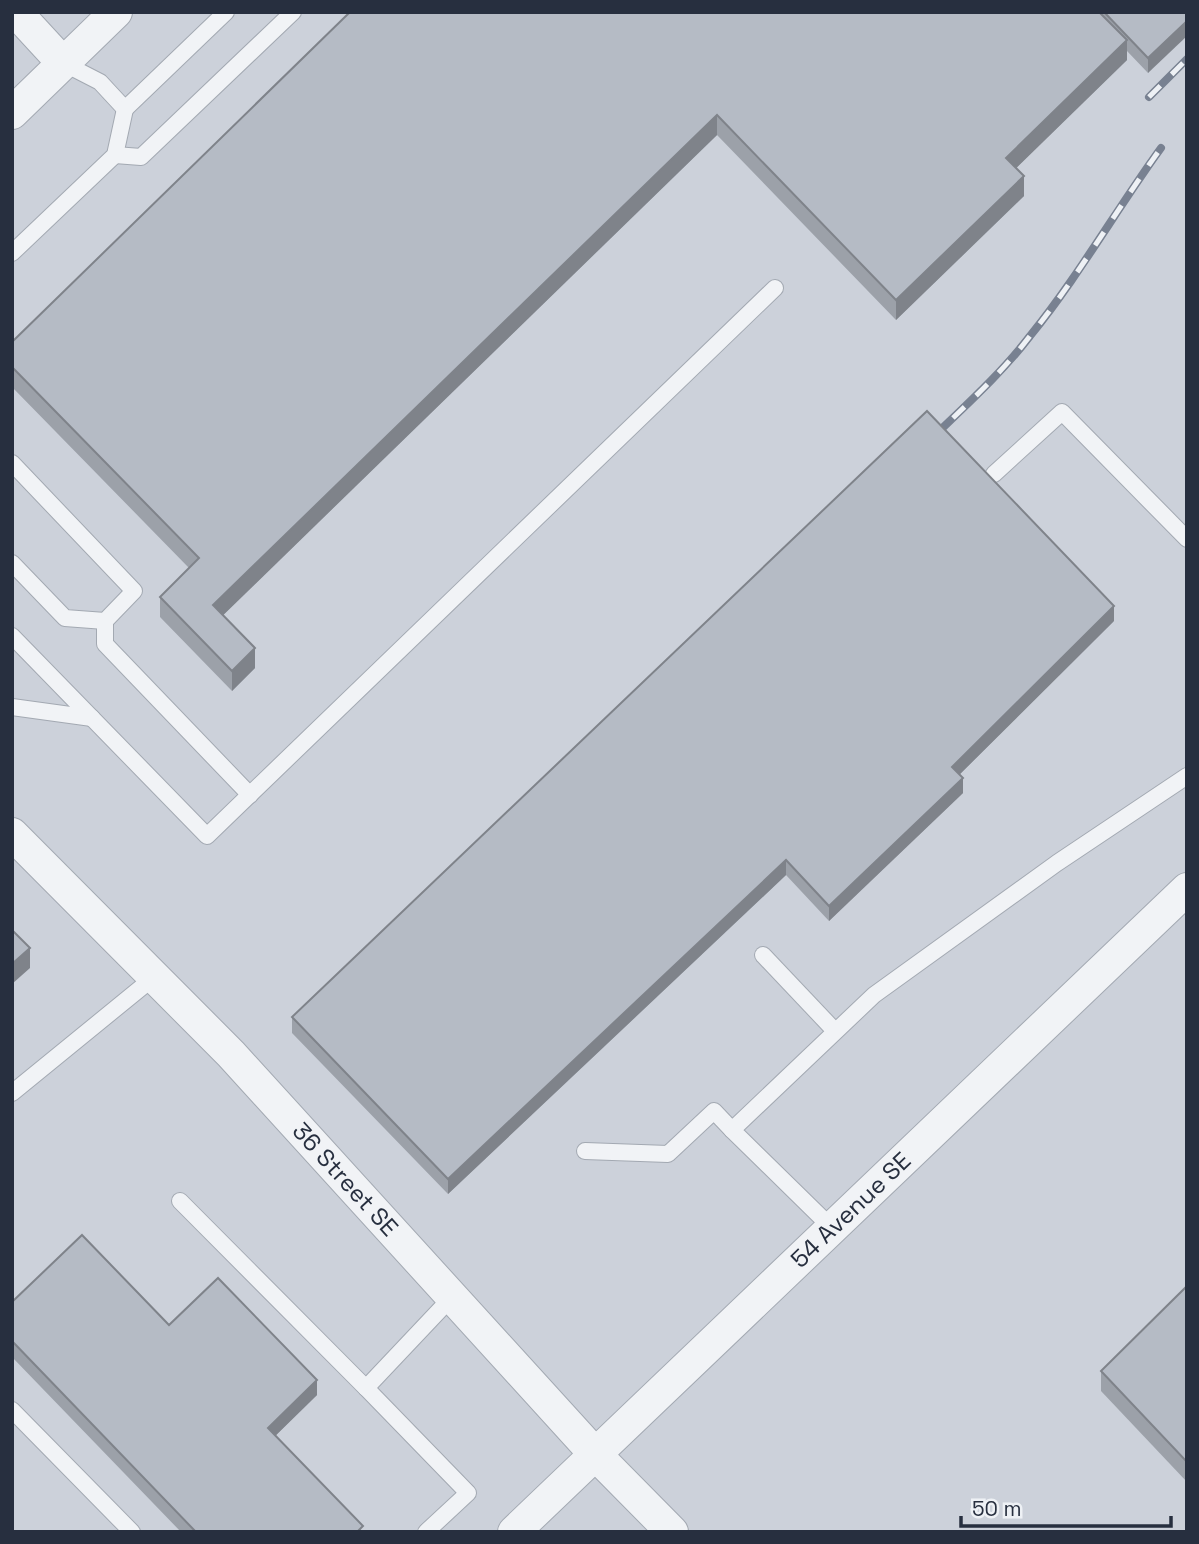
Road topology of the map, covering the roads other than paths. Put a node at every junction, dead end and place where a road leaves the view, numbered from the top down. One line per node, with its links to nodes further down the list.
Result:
1 (16, 12): 5 (street)
2 (116, 12): 5 (street)
3 (226, 12): 6 (lane)
4 (292, 12): 8 (lane)
5 (63, 63): 6 (lane); 7 (street)
6 (125, 109): 8 (lane)
7 (12, 113)
8 (115, 155): 9 (lane)
9 (12, 253)
10 (775, 288): 20 (lane)
11 (12, 463): 15 (lane)
12 (994, 474): 13 (lane)
13 (1187, 539)
14 (12, 563): 15 (lane)
15 (105, 621): 20 (lane)
16 (12, 636): 18 (lane)
17 (12, 707): 18 (lane)
18 (92, 718): 20 (lane)
19 (1187, 776): 25 (lane)
20 (250, 794)
21 (12, 834): 24 (street, 36 Street SE)
22 (1187, 889): 30 (street, 54 Avenue SE)
23 (762, 956): 25 (lane)
24 (153, 978): 26 (lane); 31 (street, 36 Street SE)
25 (835, 1031): 27 (lane)
26 (12, 1093)
27 (732, 1130): 28 (lane); 30 (lane)
28 (585, 1151)
29 (180, 1201): 32 (lane)
30 (832, 1228): 34 (street, 54 Avenue SE)
31 (452, 1297): 32 (lane); 34 (street, 36 Street SE)
32 (366, 1388): 36 (lane)
33 (12, 1410): 35 (lane)
34 (596, 1455): 37 (street, 54 Avenue SE); 38 (street, 36 Street SE)
35 (132, 1532)
36 (426, 1532)
37 (514, 1532)
38 (672, 1532)

